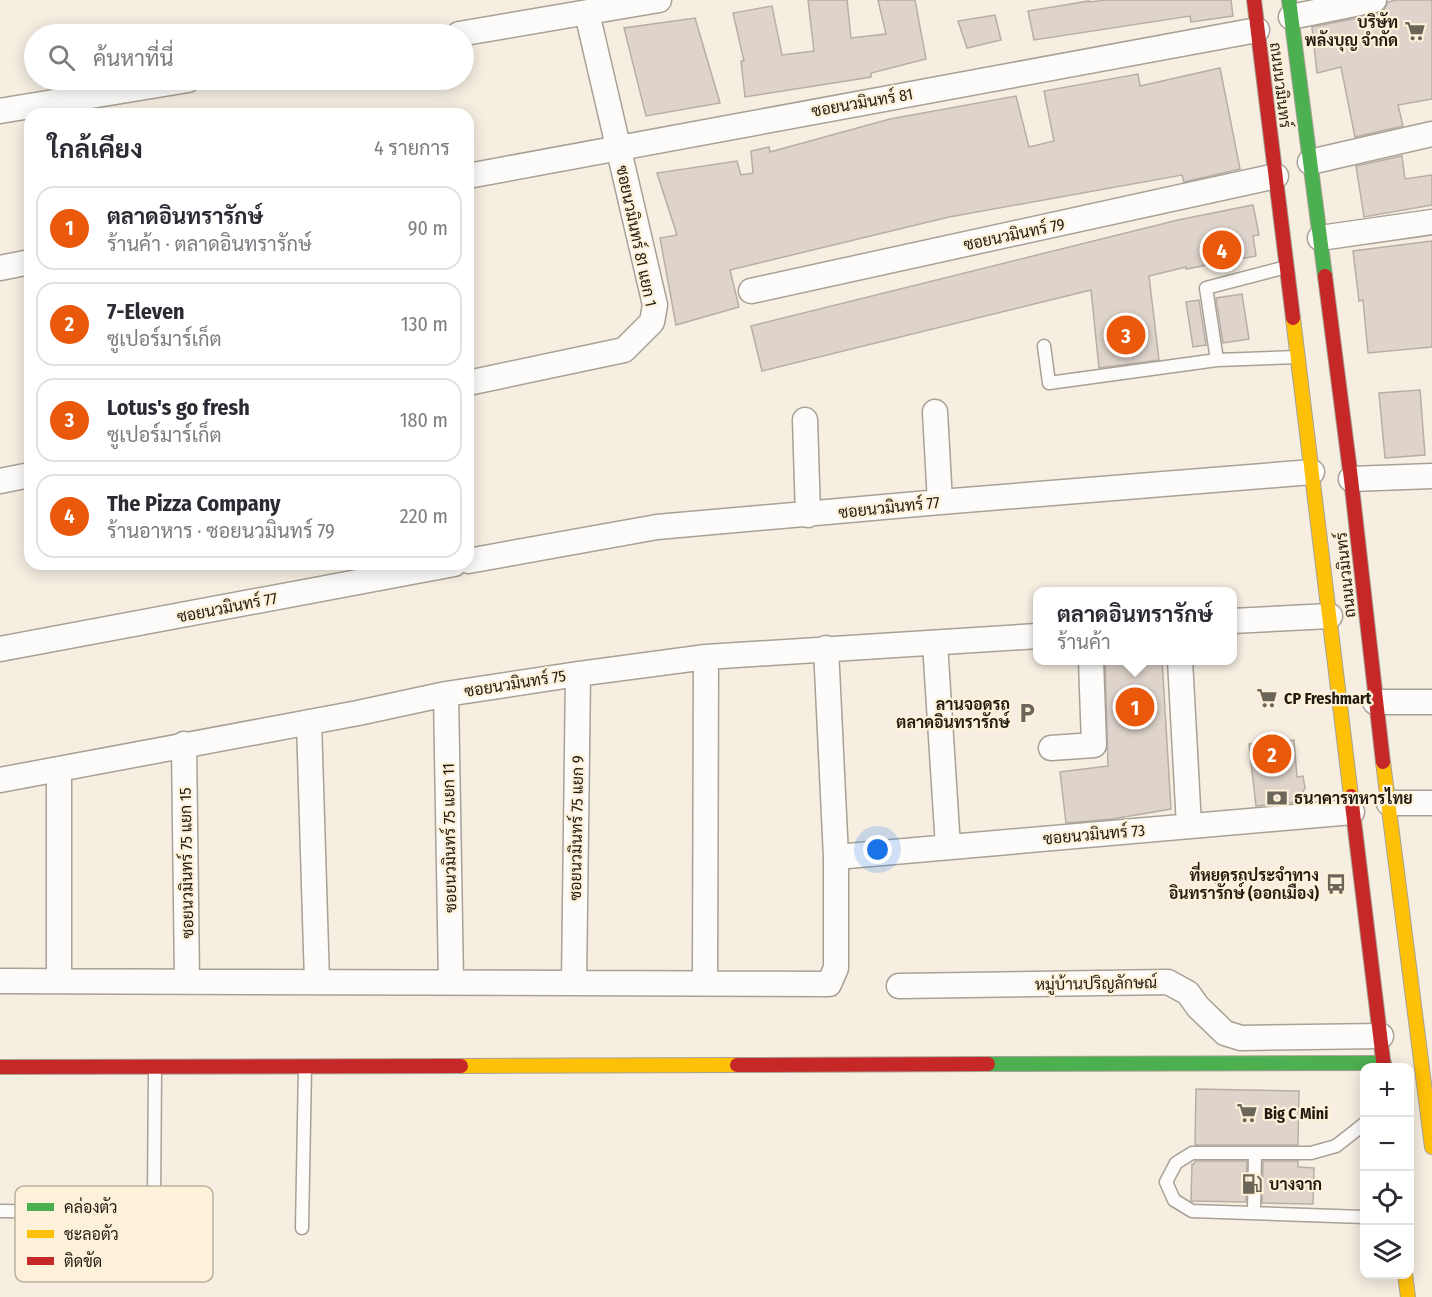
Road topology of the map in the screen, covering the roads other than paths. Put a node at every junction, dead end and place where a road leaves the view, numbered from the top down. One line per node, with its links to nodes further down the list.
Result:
1 (659, 0): 5 (street)
2 (1254, 0): 6 (main road, ถนนนวมินทร์)
3 (1374, 0): 4 (street)
4 (1290, 9): 12 (main road, ถนนนวมินทร์)
5 (587, 13): 7 (street); 11 (street, ซอยนวมินทร์ 81 แยก 1)
6 (1257, 30): 11 (street, ซอยนวมินทร์ 81); 14 (main road, ถนนนวมินทร์)
7 (474, 32)
8 (127, 90): 9 (street)
9 (0, 111)
10 (1432, 134): 12 (street)
11 (618, 147): 13 (street, ซอยนวมินทร์ 81); 24 (street, ซอยนวมินทร์ 81 แยก 1)
12 (1310, 162): 16 (main road, ถนนนวมินทร์)
13 (474, 176)
14 (1276, 176): 16 (main road, ถนนนวมินทร์); 20 (street, ซอยนวมินทร์ 79)
15 (1432, 222): 16 (street)
16 (1302, 239): 18 (main road, ถนนนวมินทร์); 30 (main road, ถนนนวมินทร์)
17 (24, 263): 19 (street)
18 (1287, 267): 22 (main road, ถนนนวมินทร์); 23 (lane)
19 (0, 268)
20 (751, 291)
21 (1044, 346): 23 (lane)
22 (1298, 357): 23 (lane); 27 (main road, ถนนนวมินทร์)
23 (1217, 360)
24 (474, 382)
25 (935, 412): 32 (street)
26 (805, 420): 33 (street)
27 (1312, 472): 32 (street, ซอยนวมินทร์ 77); 36 (main road, ถนนนวมินทร์)
28 (24, 476): 31 (street)
29 (1432, 476): 30 (street)
30 (1351, 479): 47 (main road, ถนนนวมินทร์)
31 (0, 482)
32 (940, 502): 33 (street, ซอยนวมินทร์ 77)
33 (808, 515): 34 (street, ซอยนวมินทร์ 77)
34 (474, 560)
35 (422, 570): 41 (street, ซอยนวมินทร์ 77)
36 (1330, 616): 37 (street); 56 (main road, ถนนนวมินทร์)
37 (1237, 621)
38 (1033, 636): 39 (street, ซอยนวมินทร์ 75)
39 (935, 643): 40 (street, ซอยนวมินทร์ 75); 58 (street)
40 (826, 648): 42 (street, ซอยนวมินทร์ 75); 59 (street)
41 (0, 649)
42 (706, 657): 45 (street, ซอยนวมินทร์ 75); 66 (street)
43 (1091, 665): 51 (street)
44 (1180, 665): 57 (street)
45 (578, 674): 46 (street, ซอยนวมินทร์ 75); 65 (street, ซอยนวมินทร์ 75 แยก 9)
46 (446, 694): 49 (street, ซอยนวมินทร์ 75); 64 (street, ซอยนวมินทร์ 75 แยก 11)
47 (1375, 702): 48 (street); 54 (main road, ถนนนวมินทร์)
48 (1432, 702)
49 (309, 722): 50 (street, ซอยนวมินทร์ 75); 63 (street)
50 (184, 744): 52 (street, ซอยนวมินทร์ 75); 62 (street, ซอยนวมินทร์ 75 แยก 15)
51 (1052, 748)
52 (59, 769): 53 (street, ซอยนวมินทร์ 75); 61 (street)
53 (0, 780)
54 (1389, 803): 55 (street); 69 (main road, ถนนนวมินทร์)
55 (1432, 803)
56 (1352, 812): 57 (street, ซอยนวมินทร์ 73); 70 (main road, ถนนนวมินทร์)
57 (1189, 826): 58 (street, ซอยนวมินทร์ 73)
58 (948, 847): 59 (street, ซอยนวมินทร์ 73)
59 (836, 857): 66 (street)
60 (0, 981): 61 (street)
61 (59, 981): 62 (street)
62 (187, 981): 63 (street)
63 (317, 982): 64 (street)
64 (451, 982): 65 (street)
65 (574, 983): 66 (street)
66 (705, 983)
67 (899, 986): 70 (street, หมู่บ้านปริญลักษณ์)
68 (1432, 1024): 69 (lane)
69 (1416, 1025): 77 (main road, ถนนนวมินทร์)
70 (1381, 1036): 71 (main road, ถนนนวมินทร์)
71 (1384, 1063)
72 (1360, 1065): 74 (main road)
73 (155, 1066): 74 (main road); 75 (main road); 79 (lane)
74 (305, 1066): 84 (lane)
75 (0, 1067)
76 (1360, 1128): 78 (lane)
77 (1432, 1147)
78 (1256, 1153): 82 (lane); 82 (lane)
79 (154, 1186)
80 (0, 1211): 81 (lane)
81 (15, 1211)
82 (1254, 1213): 83 (lane)
83 (1360, 1217)
84 (302, 1228)
85 (1406, 1279): 86 (main road)
86 (1408, 1297)

